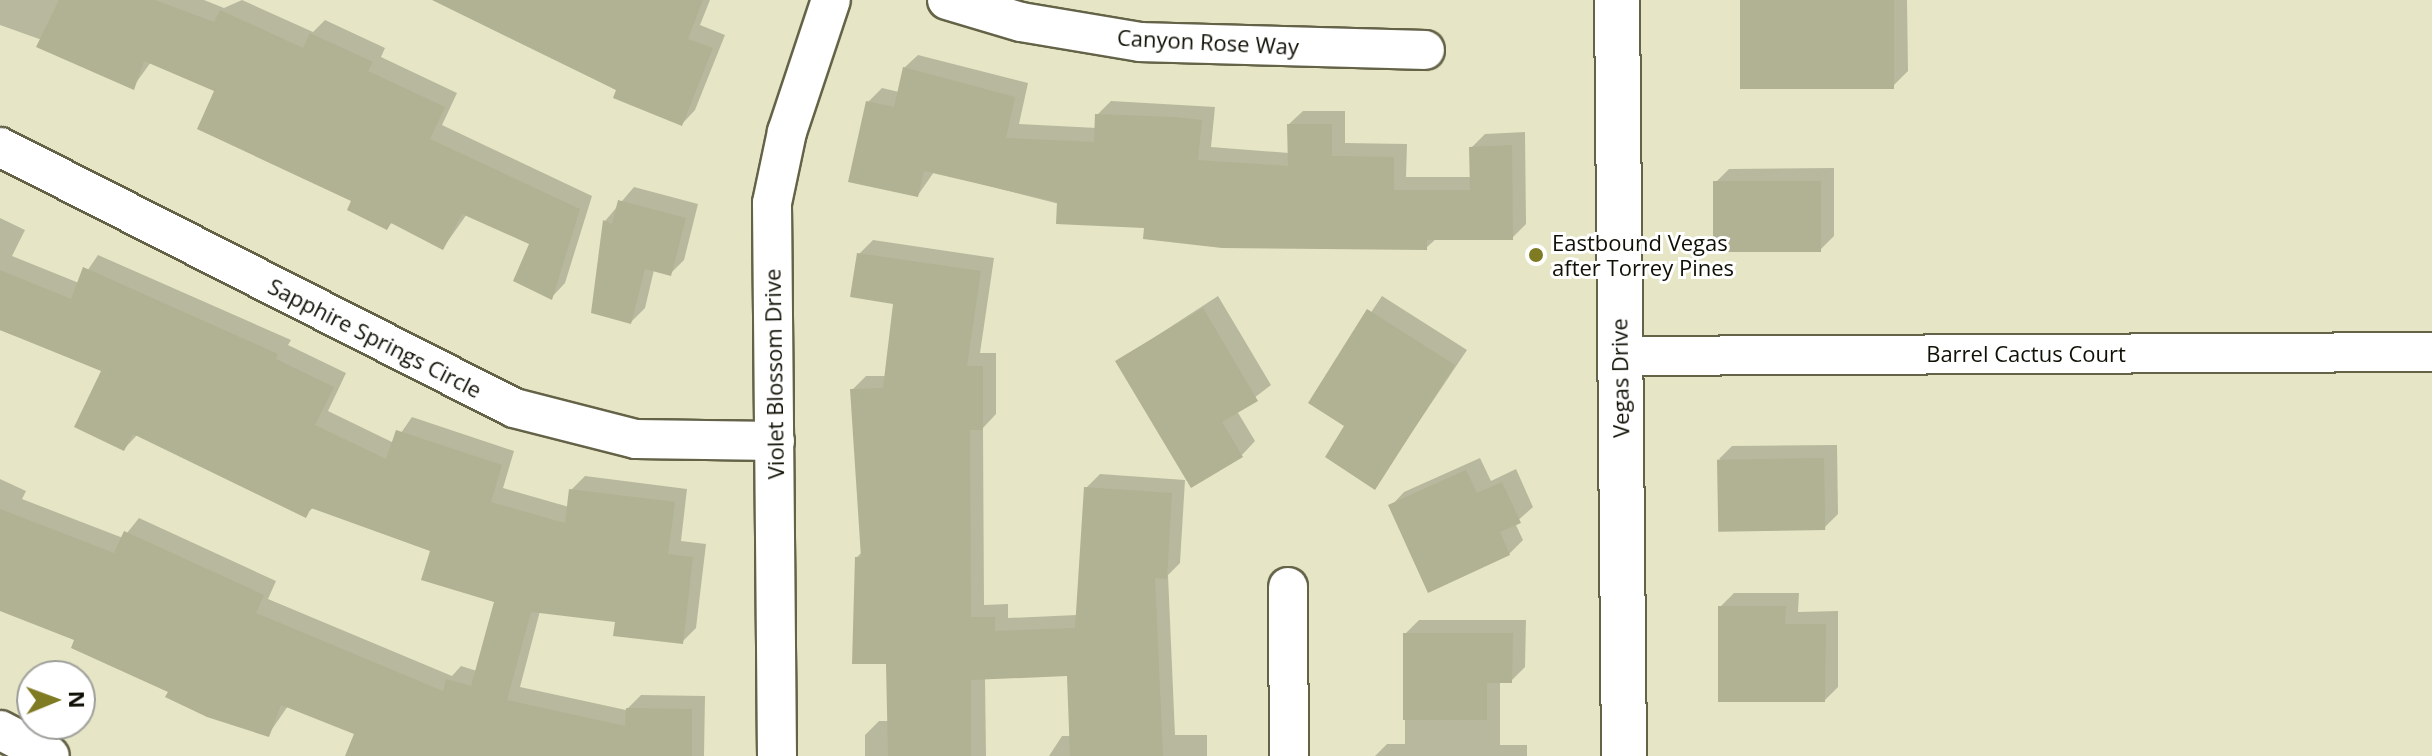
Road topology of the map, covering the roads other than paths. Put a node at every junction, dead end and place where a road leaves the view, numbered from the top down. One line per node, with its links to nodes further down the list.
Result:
1 (831, 0): 8 (street, Violet Blossom Drive)
2 (947, 0): 4 (street, Canyon Rose Way)
3 (1617, 0): 7 (main road, Vegas Drive)
4 (1425, 50)
5 (0, 147): 8 (street, Sapphire Springs Circle)
6 (2432, 352): 7 (street, Barrel Cactus Court)
7 (1620, 356): 14 (main road, Vegas Drive)
8 (775, 441): 12 (street, Violet Blossom Drive)
9 (1288, 587): 13 (street)
10 (0, 730): 11 (street)
11 (50, 756)
12 (777, 756)
13 (1289, 756)
14 (1624, 756)

